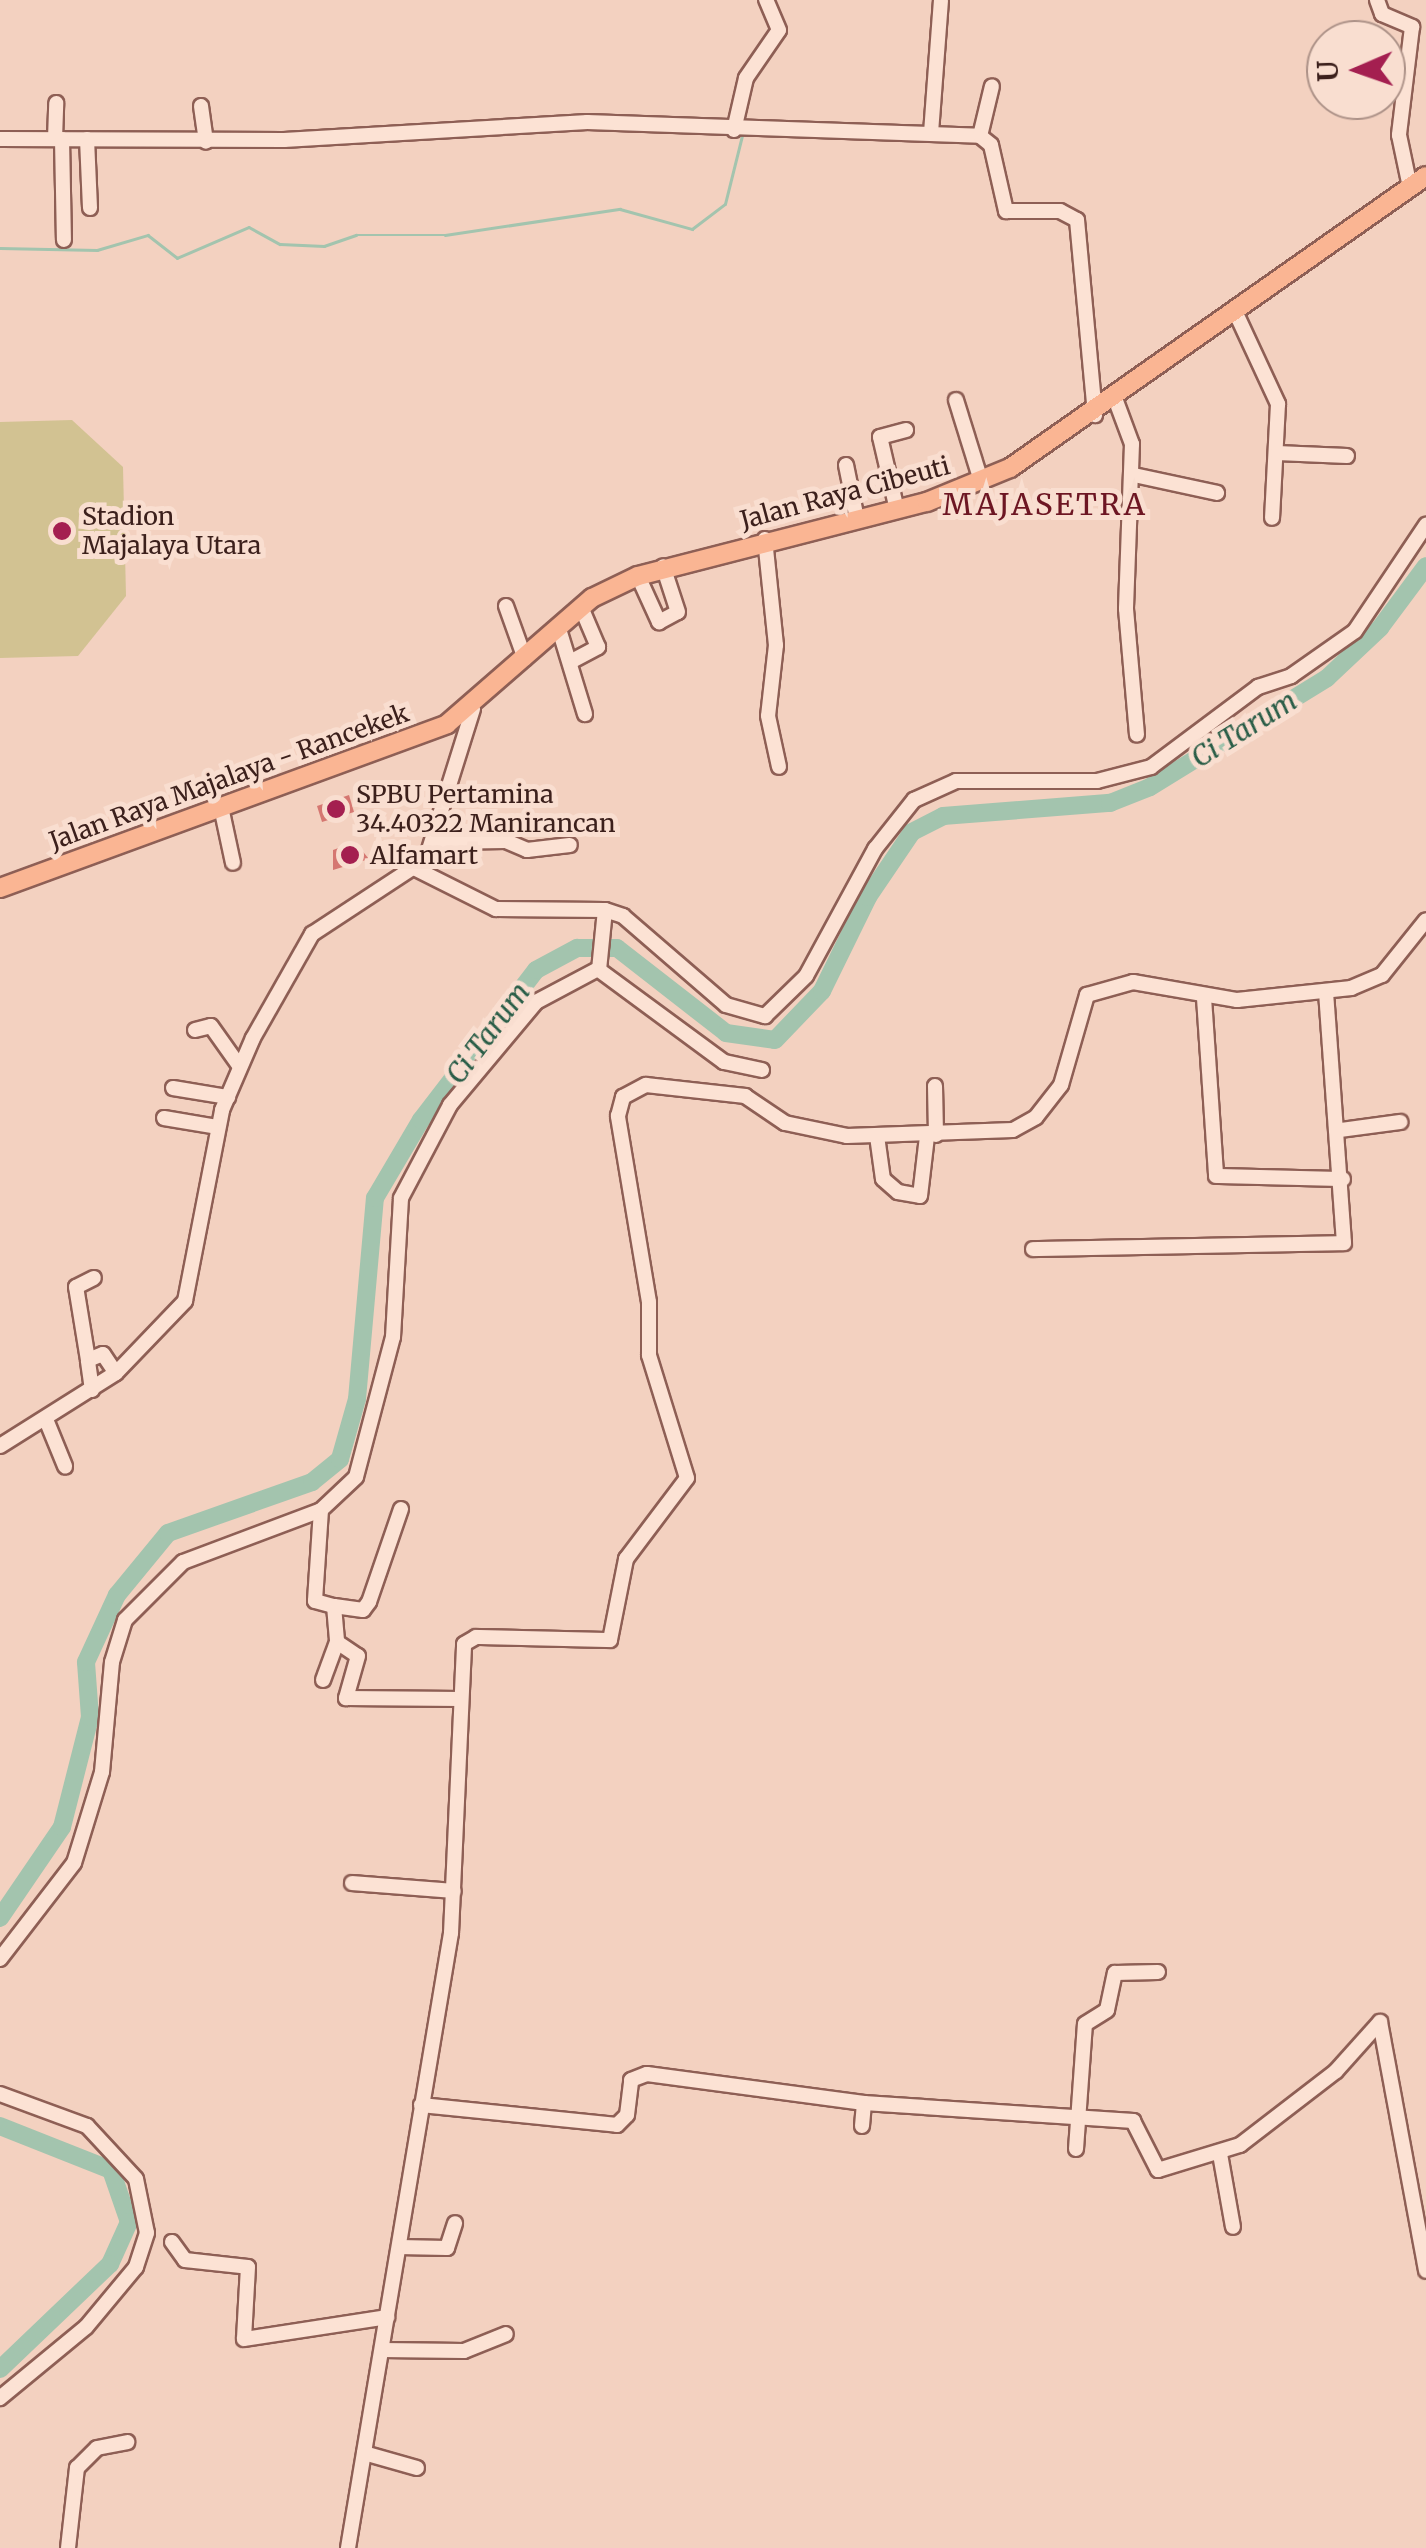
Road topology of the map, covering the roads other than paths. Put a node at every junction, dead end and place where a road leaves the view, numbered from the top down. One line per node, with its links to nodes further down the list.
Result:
1 (766, 0): 7 (street)
2 (940, 0): 8 (street)
3 (1377, 0): 15 (street)
4 (992, 86): 9 (street)
5 (56, 103): 11 (street)
6 (201, 106): 13 (street)
7 (742, 129): 8 (street); 13 (street)
8 (931, 133): 9 (street)
9 (980, 136): 21 (street)
10 (0, 139): 11 (street)
11 (58, 139): 12 (street); 17 (street)
12 (87, 139): 13 (street); 16 (street)
13 (206, 142)
14 (1426, 176): 15 (main road, Jalan Raya Cibeuti)
15 (1410, 187): 18 (main road, Jalan Raya Cibeuti)
16 (90, 208)
17 (64, 240)
18 (1234, 309): 20 (main road, Jalan Raya Cibeuti); 23 (street)
19 (956, 400): 27 (street)
20 (1116, 401): 21 (main road, Jalan Raya Cibeuti); 26 (street)
21 (1095, 415): 27 (main road, Jalan Raya Cibeuti)
22 (906, 430): 29 (street)
23 (1277, 454): 24 (street); 30 (street)
24 (1346, 456)
25 (846, 465): 31 (street)
26 (1134, 474): 28 (street); 43 (street)
27 (981, 481): 29 (main road, Jalan Raya Cibeuti)
28 (1217, 493)
29 (897, 510): 31 (main road, Jalan Raya Cibeuti)
30 (1272, 518)
31 (857, 519): 33 (main road, Jalan Raya Cibeuti)
32 (1426, 525): 51 (street)
33 (765, 539): 34 (main road, Jalan Raya Cibeuti); 44 (street)
34 (662, 566): 35 (main road, Jalan Raya Cibeuti); 35 (street)
35 (638, 576): 37 (main road, Jalan Raya Cibeuti)
36 (506, 606): 39 (street)
37 (581, 607): 38 (main road, Jalan Raya Cibeuti); 40 (street)
38 (559, 629): 39 (main road, Jalan Raya Cibeuti); 40 (street)
39 (524, 659): 41 (main road, Jalan Raya Cibeuti)
40 (570, 662): 42 (street)
41 (473, 709): 45 (main road, Jalan Raya Majalaya - Rancekek); 46 (street)
42 (585, 714)
43 (1137, 735)
44 (779, 767)
45 (220, 807): 48 (street); 50 (main road, Jalan Raya Majalaya - Rancekek)
46 (434, 842): 47 (street); 49 (street)
47 (570, 844)
48 (234, 863)
49 (414, 868): 51 (street); 57 (street)
50 (0, 888)
51 (604, 912): 53 (street)
52 (1426, 920): 54 (street)
53 (598, 967): 58 (street); 78 (street)
54 (1326, 992): 55 (street); 65 (street)
55 (1204, 998): 66 (street); 68 (street)
56 (195, 1030): 57 (street)
57 (240, 1067): 61 (street)
58 (762, 1070)
59 (935, 1086): 66 (street)
60 (172, 1088): 61 (street)
61 (228, 1097): 64 (street)
62 (164, 1118): 64 (street)
63 (1400, 1122): 65 (street)
64 (218, 1127): 72 (street)
65 (1341, 1130): 68 (street)
66 (932, 1135): 67 (street); 67 (street)
67 (877, 1136): 82 (street)
68 (1344, 1179): 69 (street)
69 (1033, 1248)
70 (94, 1278): 71 (street)
71 (88, 1360): 72 (street); 73 (street)
72 (116, 1372): 73 (street)
73 (92, 1390): 74 (street)
74 (46, 1422): 75 (street); 76 (street)
75 (0, 1446)
76 (65, 1466)
77 (401, 1508): 79 (street)
78 (322, 1510): 79 (street); 85 (street)
79 (334, 1606): 80 (street)
80 (336, 1642): 81 (street); 82 (street)
81 (323, 1680)
82 (460, 1698): 84 (street)
83 (352, 1883): 84 (street)
84 (454, 1891): 89 (street)
85 (0, 1959)
86 (1158, 1972): 90 (street)
87 (0, 2094): 102 (street)
88 (864, 2103): 89 (street); 90 (street); 91 (street)
89 (422, 2105): 97 (street)
90 (1078, 2118): 92 (street); 93 (street)
91 (862, 2126)
92 (1076, 2149)
93 (1220, 2154): 95 (street); 98 (street)
94 (454, 2223): 97 (street)
95 (1234, 2227)
96 (172, 2242): 99 (street)
97 (399, 2247): 99 (street)
98 (1426, 2270)
99 (387, 2316): 101 (street)
100 (506, 2334): 101 (street)
101 (382, 2350): 104 (street)
102 (0, 2398)
103 (127, 2442): 106 (street)
104 (364, 2453): 105 (street); 107 (street)
105 (417, 2468)
106 (68, 2548)
107 (348, 2548)

